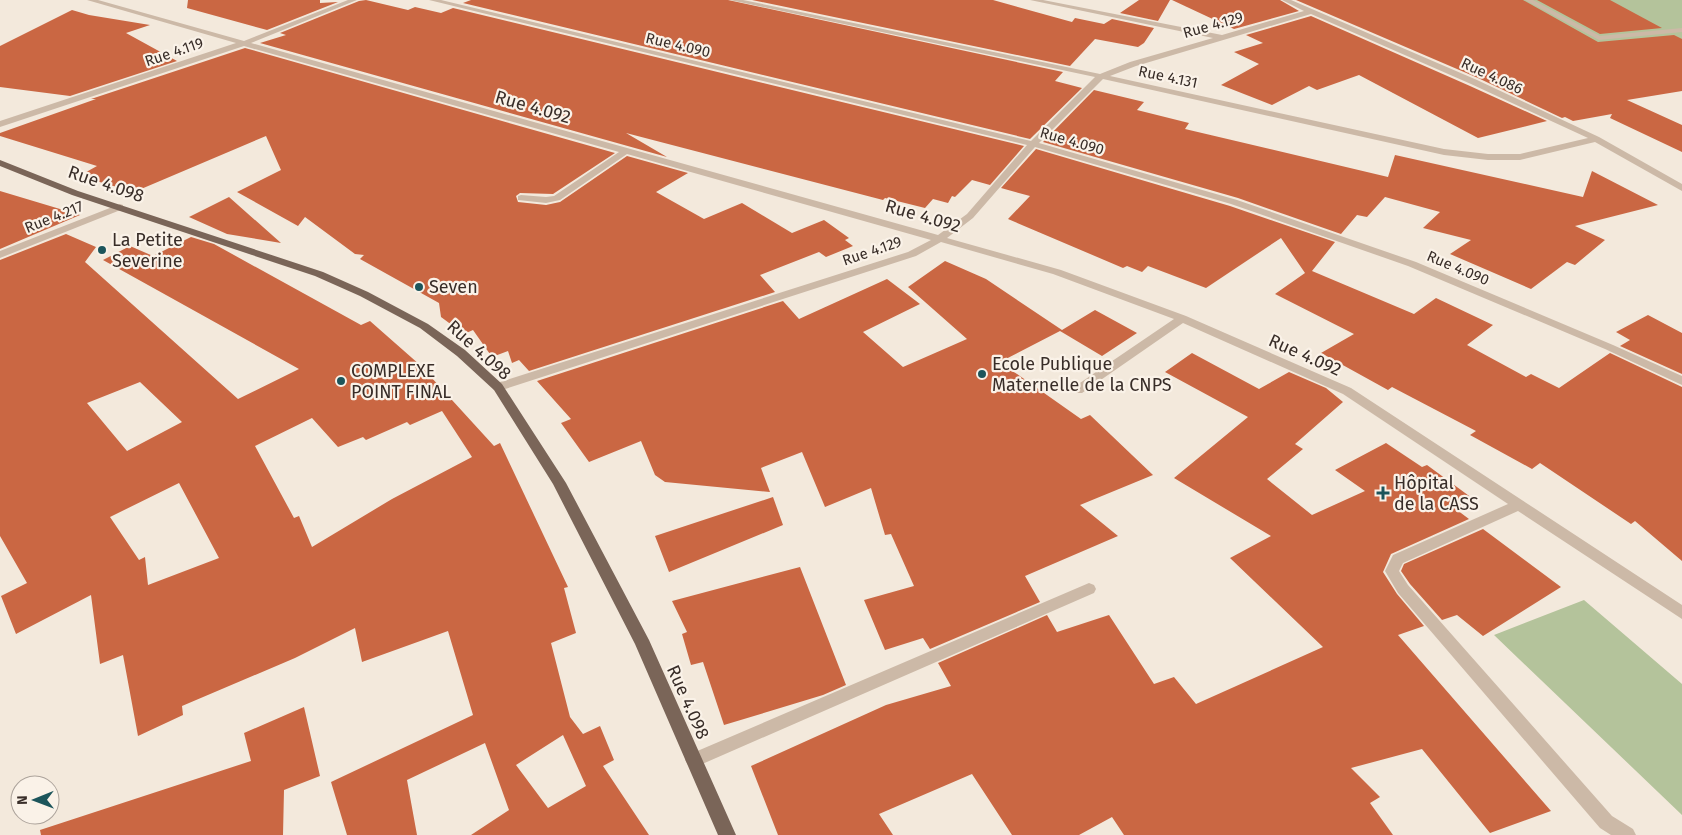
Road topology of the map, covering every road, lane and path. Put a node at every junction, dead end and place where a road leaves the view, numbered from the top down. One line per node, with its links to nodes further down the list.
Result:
1 (90, 0): 9 (street, Rue 4.092)
2 (128, 0): 9 (street)
3 (354, 0): 13 (street, Rue 4.119)
4 (432, 0): 17 (street, Rue 4.090)
5 (733, 0): 14 (street, Rue 4.131)
6 (1033, 0): 12 (street)
7 (1285, 0): 10 (street, Rue 4.086)
8 (1528, 0): 11 (street)
9 (110, 6): 13 (street, Rue 4.092)
10 (1312, 11): 12 (street, Rue 4.129); 16 (street, Rue 4.086)
11 (1682, 30)
12 (1222, 37): 14 (street, Rue 4.129)
13 (245, 43): 15 (street, Rue 4.119); 18 (street, Rue 4.092)
14 (1101, 76): 16 (street, Rue 4.131); 17 (street, Rue 4.129)
15 (0, 124)
16 (1596, 139): 20 (street, Rue 4.086)
17 (1033, 144): 23 (street, Rue 4.129); 26 (street, Rue 4.090)
18 (627, 150): 21 (street); 23 (street, Rue 4.092)
19 (0, 163): 22 (main road, Rue 4.098)
20 (1681, 187)
21 (521, 198)
22 (120, 207): 24 (street, Rue 4.217); 27 (main road, Rue 4.098)
23 (941, 238): 25 (street, Rue 4.092); 27 (street, Rue 4.129)
24 (0, 255)
25 (1182, 318): 28 (street); 29 (street, Rue 4.092)
26 (1682, 381)
27 (498, 387): 32 (main road, Rue 4.098)
28 (1078, 390)
29 (1518, 505): 31 (street, Rue 4.092); 34 (street)
30 (1089, 589): 32 (street)
31 (1682, 613)
32 (694, 760): 33 (main road, Rue 4.098)
33 (727, 835)
34 (1627, 835)

